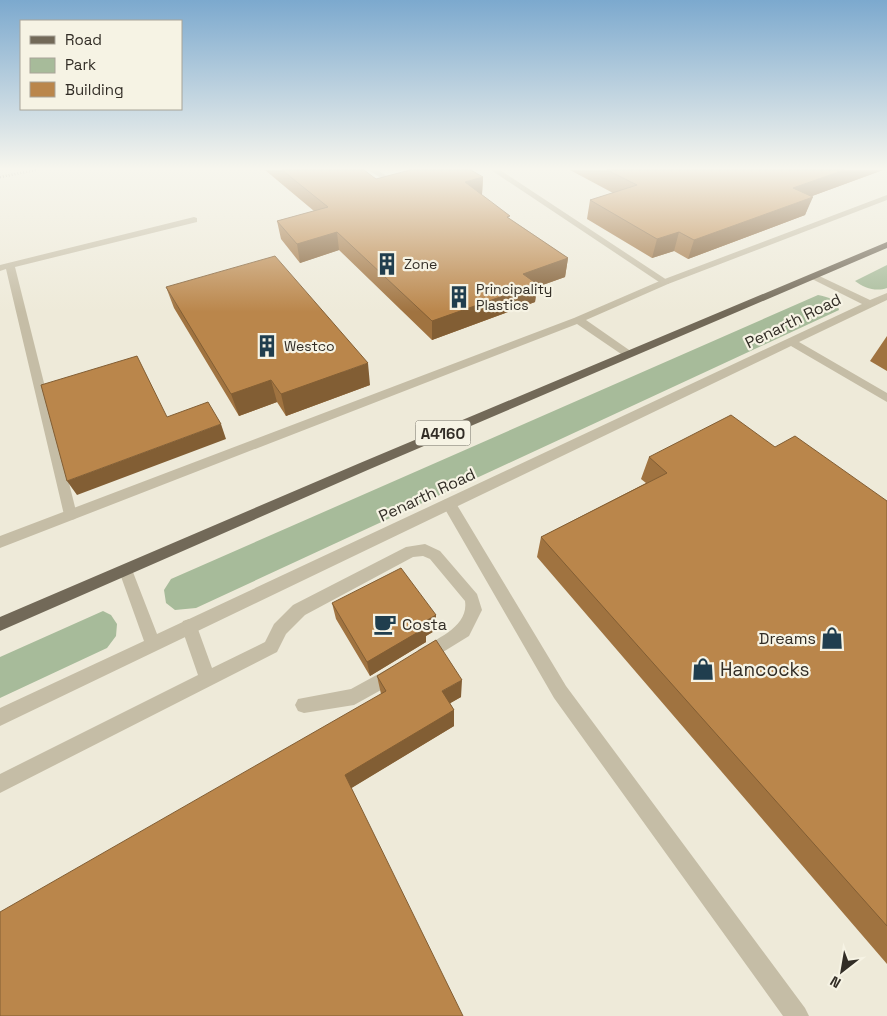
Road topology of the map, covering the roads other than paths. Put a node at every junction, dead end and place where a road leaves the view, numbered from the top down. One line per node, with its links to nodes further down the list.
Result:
1 (567, 217): 7 (street)
2 (834, 217): 7 (street)
3 (194, 220): 5 (street)
4 (887, 246): 6 (main road, Penarth Road / A4160)
5 (5, 266): 15 (street)
6 (815, 277): 9 (street, Penarth Road); 12 (main road, Penarth Road / A4160)
7 (665, 282): 10 (street)
8 (887, 296): 9 (street, Penarth Road)
9 (870, 304): 11 (street, Penarth Road)
10 (578, 320): 12 (street); 15 (street)
11 (792, 342): 13 (street); 14 (street, Penarth Road)
12 (628, 354): 17 (main road, Penarth Road / A4160)
13 (887, 398)
14 (449, 504): 19 (street, Penarth Road); 25 (street)
15 (70, 515): 16 (street)
16 (0, 542)
17 (126, 571): 18 (main road, Penarth Road / A4160); 20 (street)
18 (0, 624)
19 (189, 626): 20 (street, Penarth Road); 21 (street)
20 (153, 644): 23 (street, Penarth Road)
21 (207, 678): 22 (street); 24 (street)
22 (304, 705)
23 (0, 717)
24 (0, 784)
25 (797, 1016)

